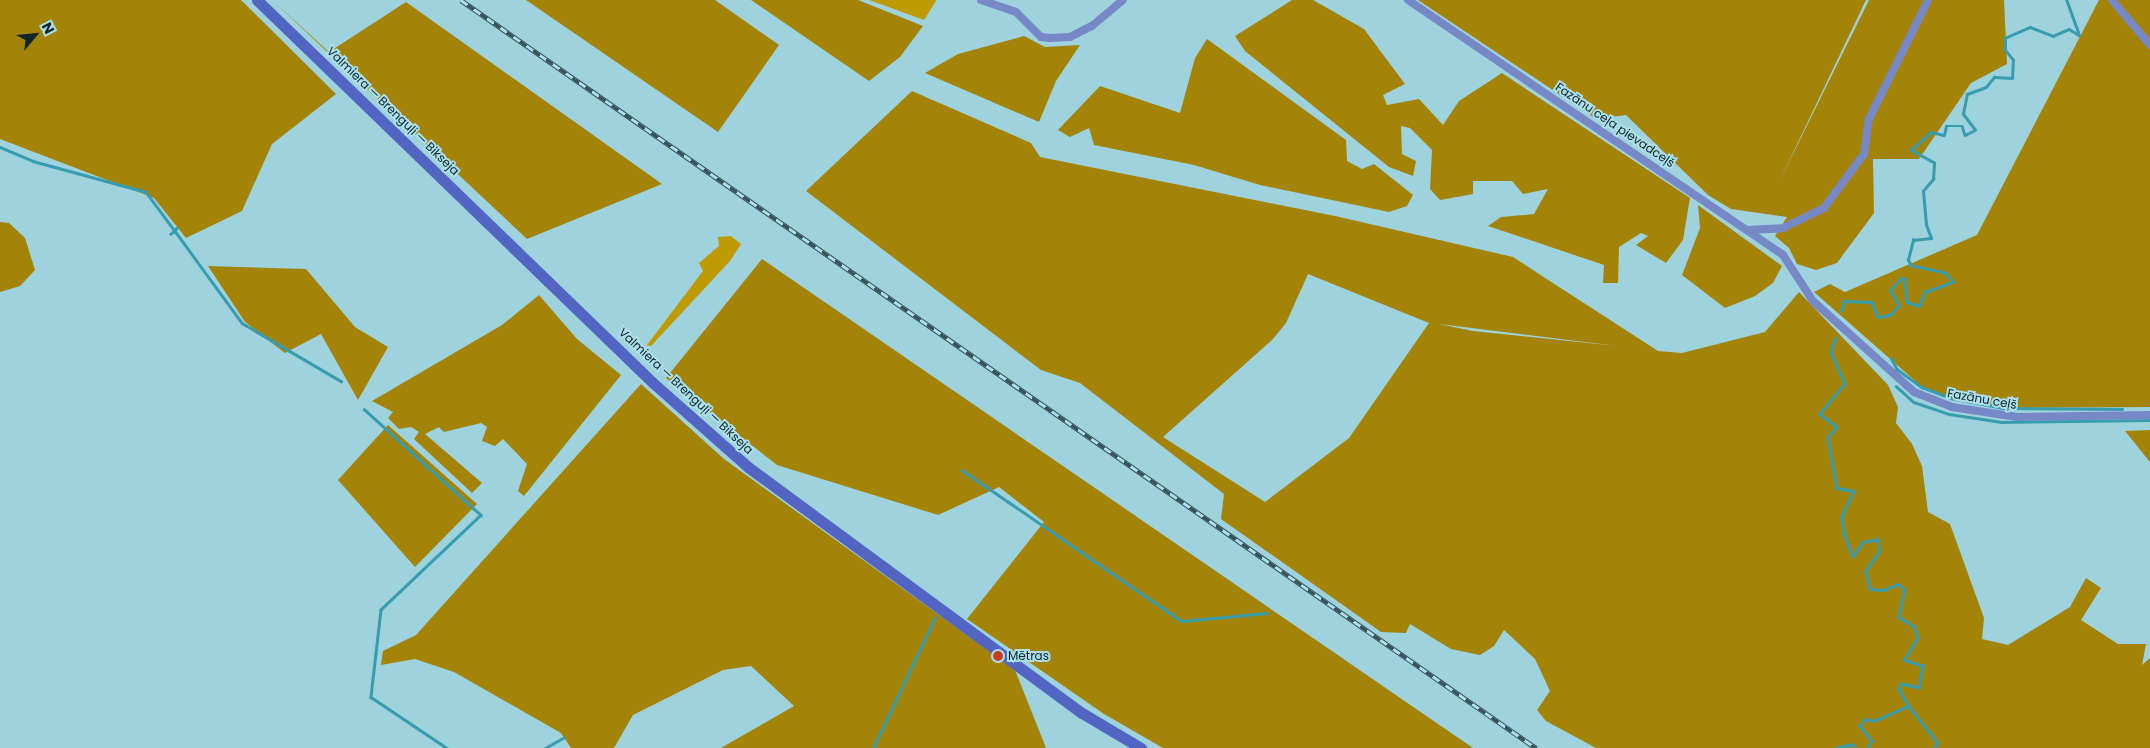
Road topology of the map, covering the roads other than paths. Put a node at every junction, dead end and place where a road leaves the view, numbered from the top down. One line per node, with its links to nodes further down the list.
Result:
1 (256, 0): 11 (main road, Valmiera — Brenguļi — Bikseja)
2 (981, 0): 3 (street)
3 (1123, 0)
4 (1408, 0): 8 (street, Fazānu ceļa pievadceļš)
5 (1928, 0): 8 (street)
6 (2112, 0): 7 (street)
7 (2150, 45)
8 (1747, 230): 9 (street, Fazānu ceļa pievadceļš)
9 (1798, 279): 10 (street, Fazānu ceļš)
10 (2150, 415)
11 (1141, 748)

